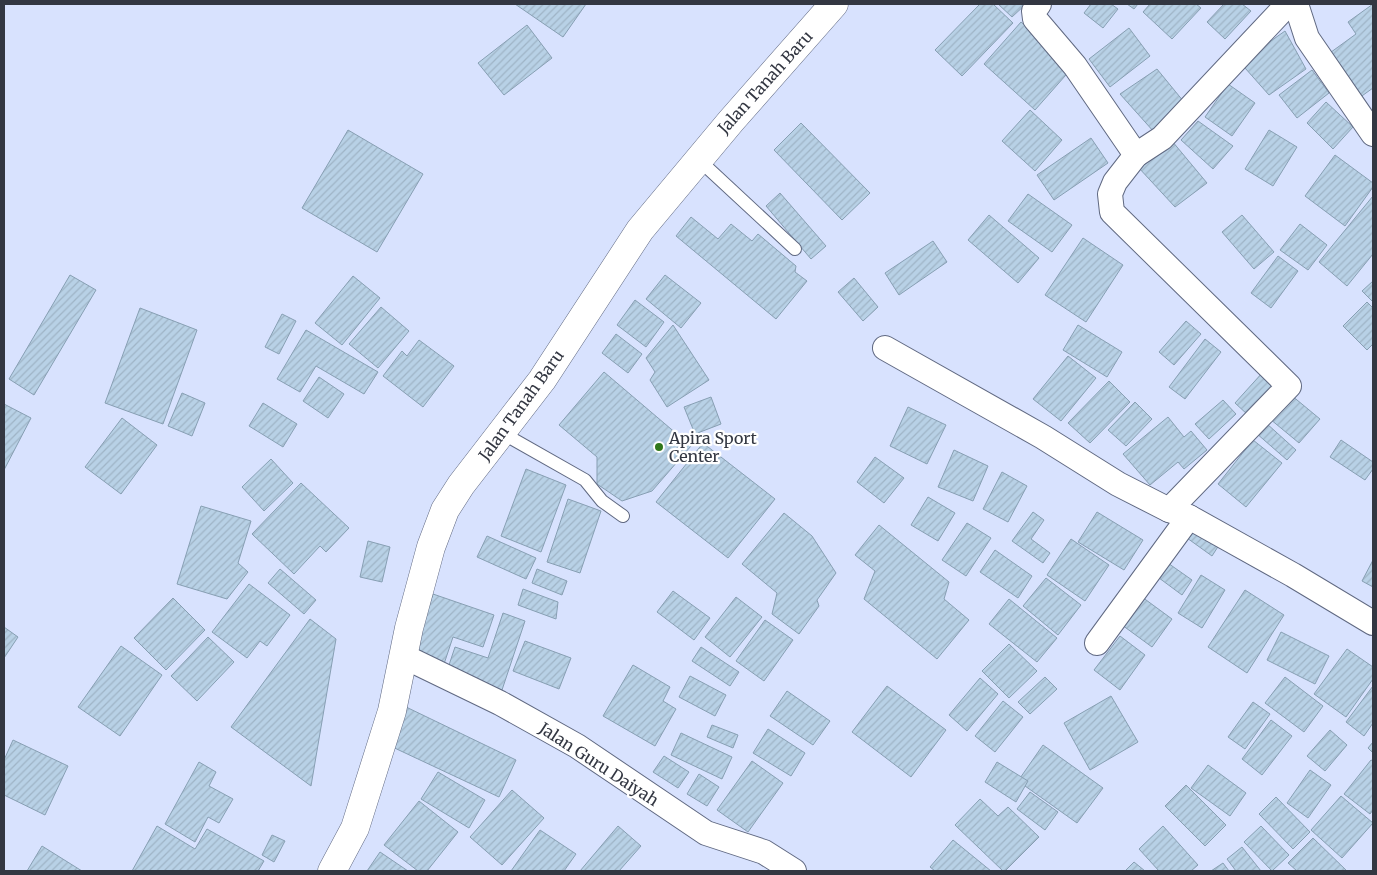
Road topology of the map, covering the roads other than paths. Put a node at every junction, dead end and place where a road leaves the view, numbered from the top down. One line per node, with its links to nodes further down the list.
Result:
1 (834, 4): 7 (main road, Jalan Tanah Baru)
2 (1039, 4): 6 (street)
3 (1288, 4): 6 (street)
4 (1296, 4): 5 (street)
5 (1373, 134)
6 (1136, 155): 11 (street)
7 (698, 159): 8 (lane); 10 (main road, Jalan Tanah Baru)
8 (795, 249)
9 (885, 348): 11 (street)
10 (502, 434): 12 (lane); 15 (main road, Jalan Tanah Baru)
11 (1179, 514): 13 (street); 14 (street)
12 (623, 516)
13 (1373, 623)
14 (1097, 643)
15 (403, 656): 16 (street, Jalan Guru Daiyah); 17 (main road, Jalan Tanah Baru)
16 (758, 862): 18 (street, Jalan Guru Daiyah)
17 (332, 871)
18 (794, 871)

